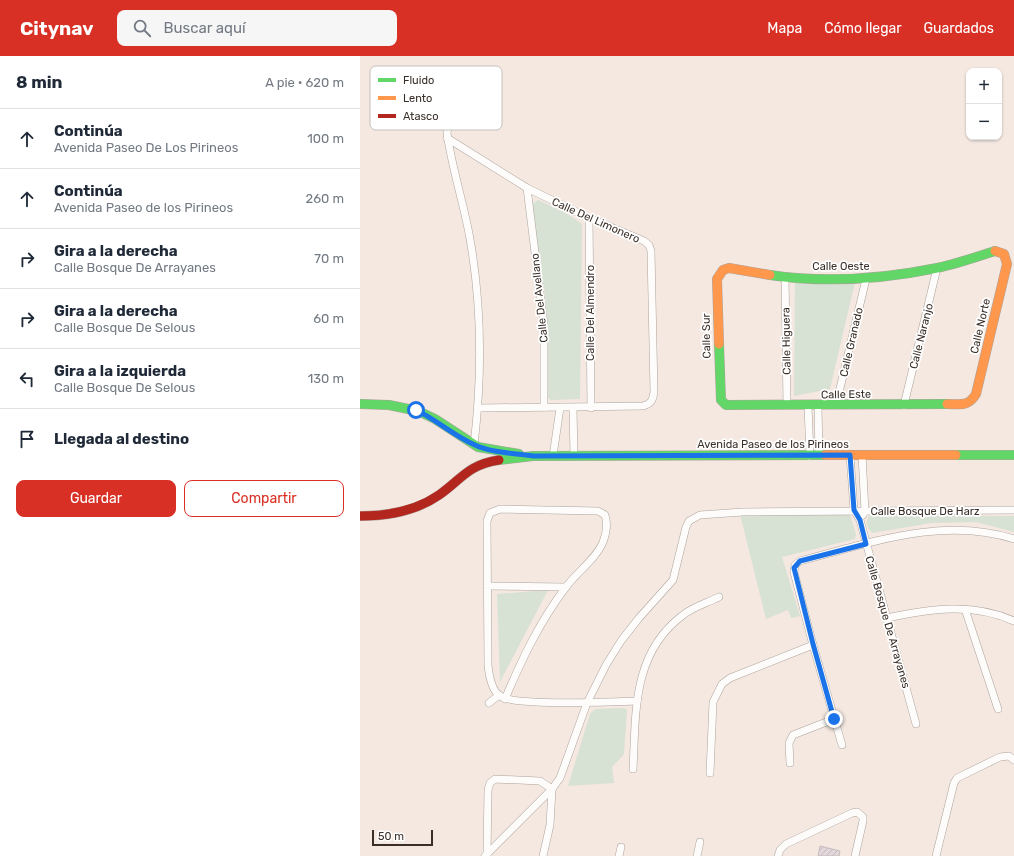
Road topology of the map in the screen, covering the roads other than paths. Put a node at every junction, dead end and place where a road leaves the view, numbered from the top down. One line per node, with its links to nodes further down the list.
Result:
1 (447, 130): 2 (street)
2 (448, 138): 3 (street, Calle Del Limonero); 19 (street)
3 (527, 188): 4 (street, Calle Del Limonero); 17 (street, Calle Del Avellano)
4 (589, 218): 22 (street, Calle Del Almendro); 22 (street, Calle Del Limonero)
5 (1004, 254): 6 (street, Calle Oeste); 10 (street, Calle Norte)
6 (938, 268): 9 (street, Calle Oeste); 15 (street, Calle Naranjo)
7 (724, 270): 8 (street, Calle Oeste); 11 (street, Calle Sur)
8 (785, 277): 9 (street, Calle Oeste); 13 (street, Calle Higuera)
9 (866, 279): 14 (street, Calle Granado)
10 (971, 402): 15 (street, Calle Este)
11 (722, 403): 13 (street, Calle Este)
12 (360, 404): 23 (street)
13 (787, 405): 16 (street, Calle Este)
14 (836, 405): 15 (street, Calle Este); 18 (street, Calle Este)
15 (904, 405)
16 (808, 406): 18 (street, Calle Este); 30 (street)
17 (544, 407): 19 (street); 20 (street)
18 (818, 407): 30 (street)
19 (479, 408): 23 (street)
20 (560, 408): 21 (street); 28 (street)
21 (573, 408): 22 (street); 29 (street)
22 (591, 408)
23 (474, 445): 27 (street)
24 (850, 455): 25 (street, Avenida Paseo de los Pirineos); 30 (street, Avenida Paseo de los Pirineos); 31 (street, Calle Bosque De Arrayanes)
25 (862, 455): 26 (street, Avenida Paseo de los Pirineos); 33 (street)
26 (1014, 455)
27 (533, 456): 28 (street, Avenida Paseo de los Pirineos); 34 (street)
28 (553, 456): 29 (street, Avenida Paseo de los Pirineos)
29 (574, 456): 30 (street, Avenida Paseo de los Pirineos)
30 (814, 456)
31 (854, 510): 33 (street, Calle Bosque De Harz); 35 (street, Calle Bosque De Arrayanes); 48 (street, Calle Bosque De Harz)
32 (1014, 510): 33 (street, Calle Bosque De Harz)
33 (865, 511): 35 (street)
34 (360, 516)
35 (860, 520): 37 (street, Calle Bosque De Arrayanes)
36 (1014, 540): 37 (street)
37 (866, 544): 42 (street, Calle Bosque De Arrayanes); 44 (street)
38 (488, 586): 39 (street); 39 (street); 45 (street)
39 (566, 587): 45 (street)
40 (719, 597): 46 (street)
41 (965, 609): 42 (street); 43 (street); 49 (street)
42 (887, 618): 51 (street, Calle Bosque De Arrayanes)
43 (1014, 620)
44 (813, 644): 50 (street); 56 (street)
45 (502, 697): 47 (street); 48 (street)
46 (636, 701): 48 (street); 55 (street)
47 (489, 703)
48 (587, 703): 57 (street)
49 (998, 709)
50 (834, 719): 52 (street); 54 (street)
51 (916, 724)
52 (842, 745)
53 (1012, 758): 66 (street)
54 (790, 763)
55 (633, 769)
56 (710, 773)
57 (552, 789): 60 (street); 60 (street); 61 (street)
58 (700, 842): 63 (street)
59 (621, 847): 62 (street)
60 (486, 855)
61 (543, 856)
62 (619, 856)
63 (697, 856)
64 (778, 856): 65 (street)
65 (855, 856)
66 (936, 856)

